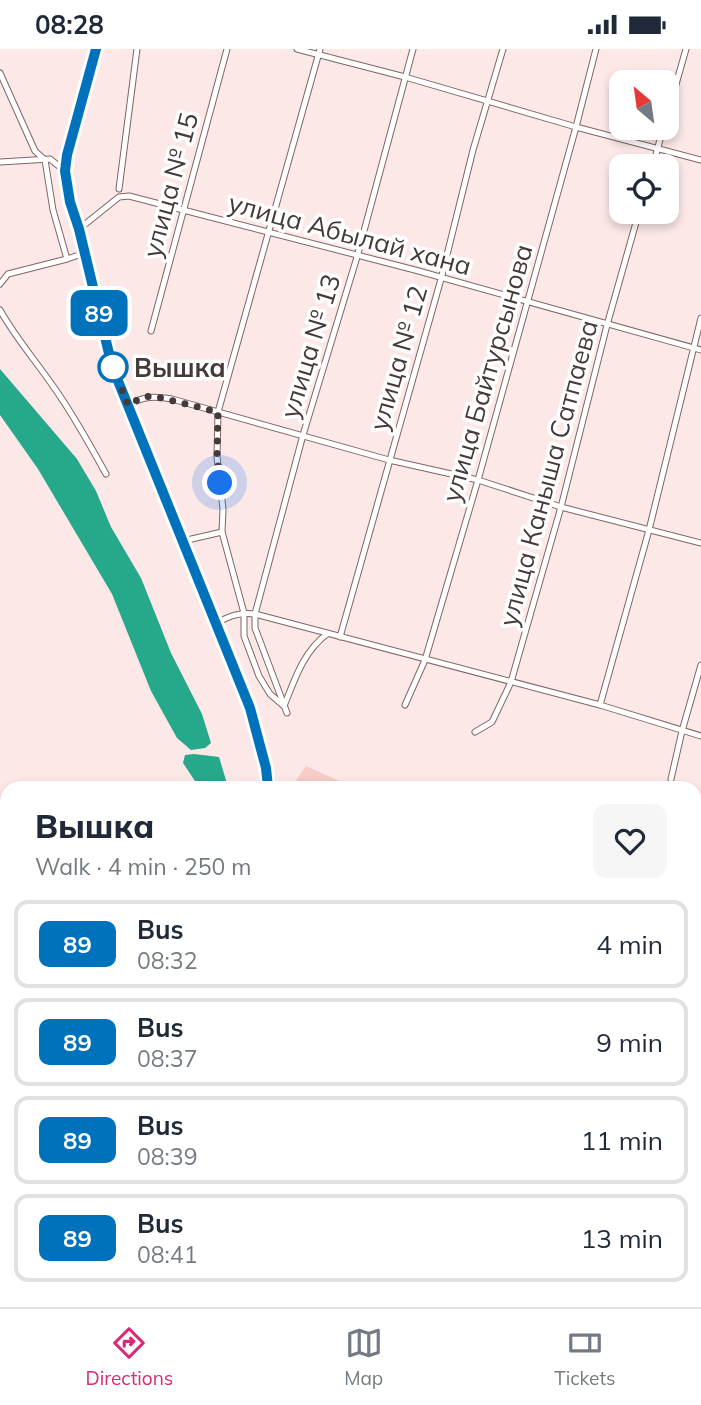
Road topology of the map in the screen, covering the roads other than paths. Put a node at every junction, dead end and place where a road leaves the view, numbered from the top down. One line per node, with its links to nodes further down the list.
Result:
1 (96, 49): 21 (street)
2 (137, 49): 22 (street)
3 (227, 49): 23 (street, улица № 15)
4 (297, 49): 9 (street)
5 (413, 49): 12 (street, улица № 13)
6 (503, 49): 13 (street, улица № 12)
7 (596, 49): 14 (street, улица Байтурсынова)
8 (686, 49): 11 (street)
9 (319, 52): 12 (street); 26 (street)
10 (0, 73): 18 (street)
11 (679, 74)
12 (405, 77): 13 (street); 28 (street, улица № 13)
13 (489, 100): 14 (street); 30 (street, улица № 12)
14 (576, 127): 16 (street); 32 (street, улица Байтурсынова)
15 (660, 140): 16 (street)
16 (657, 149): 17 (street); 19 (street)
17 (656, 154)
18 (45, 160): 20 (street); 21 (street); 29 (street)
19 (701, 160)
20 (0, 162)
21 (65, 171): 25 (street)
22 (119, 189)
23 (183, 209): 25 (street, улица Абылай хана); 26 (street, улица Абылай хана); 36 (street, улица № 15)
24 (636, 224): 35 (street, улица Каныша Сатпаева)
25 (79, 229): 27 (street)
26 (268, 232): 28 (street, улица Абылай хана); 40 (street)
27 (85, 253): 29 (street); 39 (street)
28 (357, 257): 30 (street, улица Абылай хана); 41 (street, улица № 13)
29 (67, 259): 31 (street)
30 (441, 279): 32 (street, улица Абылай хана); 42 (street, улица № 12)
31 (0, 284)
32 (527, 302): 35 (street, улица Абылай хана); 44 (street, улица Байтурсынова)
33 (0, 310): 43 (street)
34 (701, 318): 37 (street)
35 (607, 325): 37 (street, улица Абылай хана); 45 (street, улица Каныша Сатпаева)
36 (151, 331)
37 (692, 348): 38 (street, улица Абылай хана); 46 (street)
38 (701, 350)
39 (128, 405): 40 (street); 48 (street)
40 (218, 412): 41 (street); 47 (street)
41 (303, 435): 42 (street); 51 (street, улица № 13)
42 (389, 460): 44 (street); 54 (street, улица № 12)
43 (106, 474)
44 (478, 480): 45 (street); 55 (street, улица Байтурсынова)
45 (561, 507): 46 (street); 57 (street, улица Каныша Сатпаева)
46 (649, 530): 49 (street); 59 (street)
47 (222, 532): 48 (street); 50 (street)
48 (183, 541): 52 (street)
49 (701, 543)
50 (244, 613): 51 (street); 52 (street); 60 (street)
51 (255, 614): 53 (street); 60 (street)
52 (216, 623): 66 (street)
53 (327, 634): 54 (street); 60 (street)
54 (340, 637): 55 (street)
55 (425, 660): 57 (street); 58 (street, улица Байтурсынова)
56 (701, 665): 62 (street)
57 (511, 682): 59 (street); 63 (street, улица Каныша Сатпаева)
58 (405, 705)
59 (600, 705): 62 (street)
60 (284, 706): 61 (street)
61 (287, 713)
62 (682, 731): 64 (street); 65 (street)
63 (475, 732)
64 (701, 736)
65 (671, 779)
66 (267, 781)

